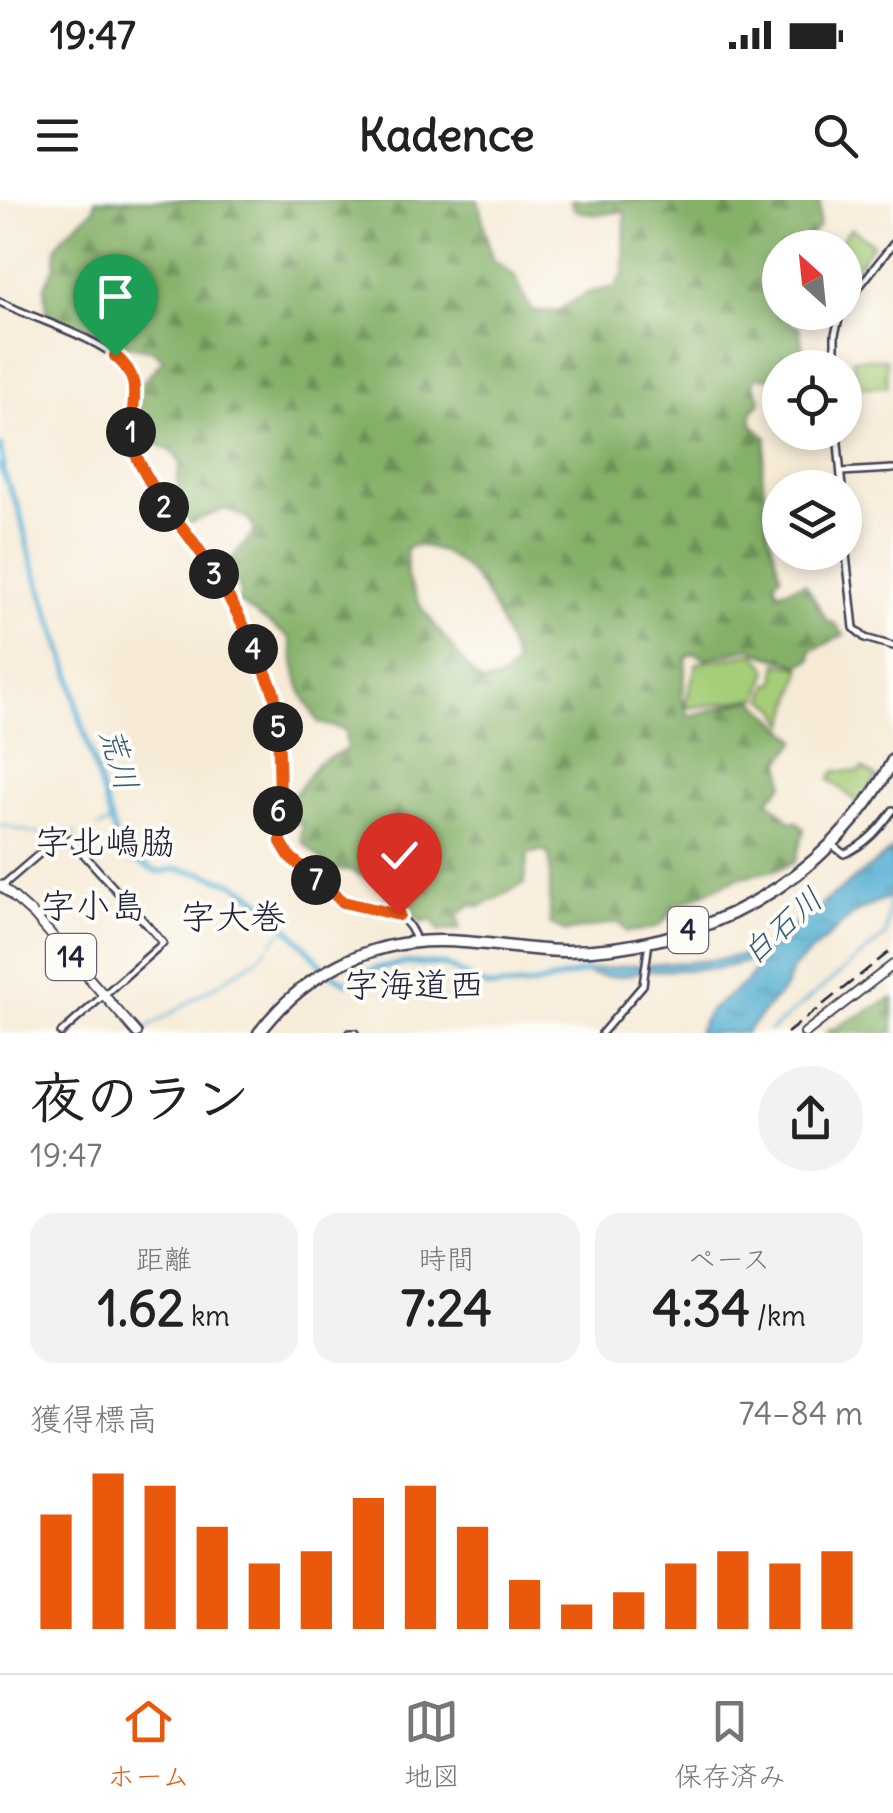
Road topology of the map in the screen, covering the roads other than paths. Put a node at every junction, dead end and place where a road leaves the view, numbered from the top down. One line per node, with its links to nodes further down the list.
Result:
1 (893, 244): 2 (street)
2 (862, 283)
3 (0, 302): 13 (street)
4 (893, 469): 5 (street)
5 (862, 471)
6 (848, 570): 7 (street)
7 (893, 646)
8 (893, 760): 11 (highway, 4)
9 (893, 768): 11 (highway, 4)
10 (893, 810): 11 (street)
11 (833, 846): 14 (highway, 4)
12 (0, 888): 16 (main road, 14); 16 (street)
13 (417, 944): 14 (highway, 4); 19 (highway, 4)
14 (649, 946): 20 (street)
15 (893, 966): 21 (main road)
16 (103, 996): 17 (street); 18 (main road, 14)
17 (61, 1033)
18 (136, 1033)
19 (262, 1033)
20 (602, 1033)
21 (805, 1033)

